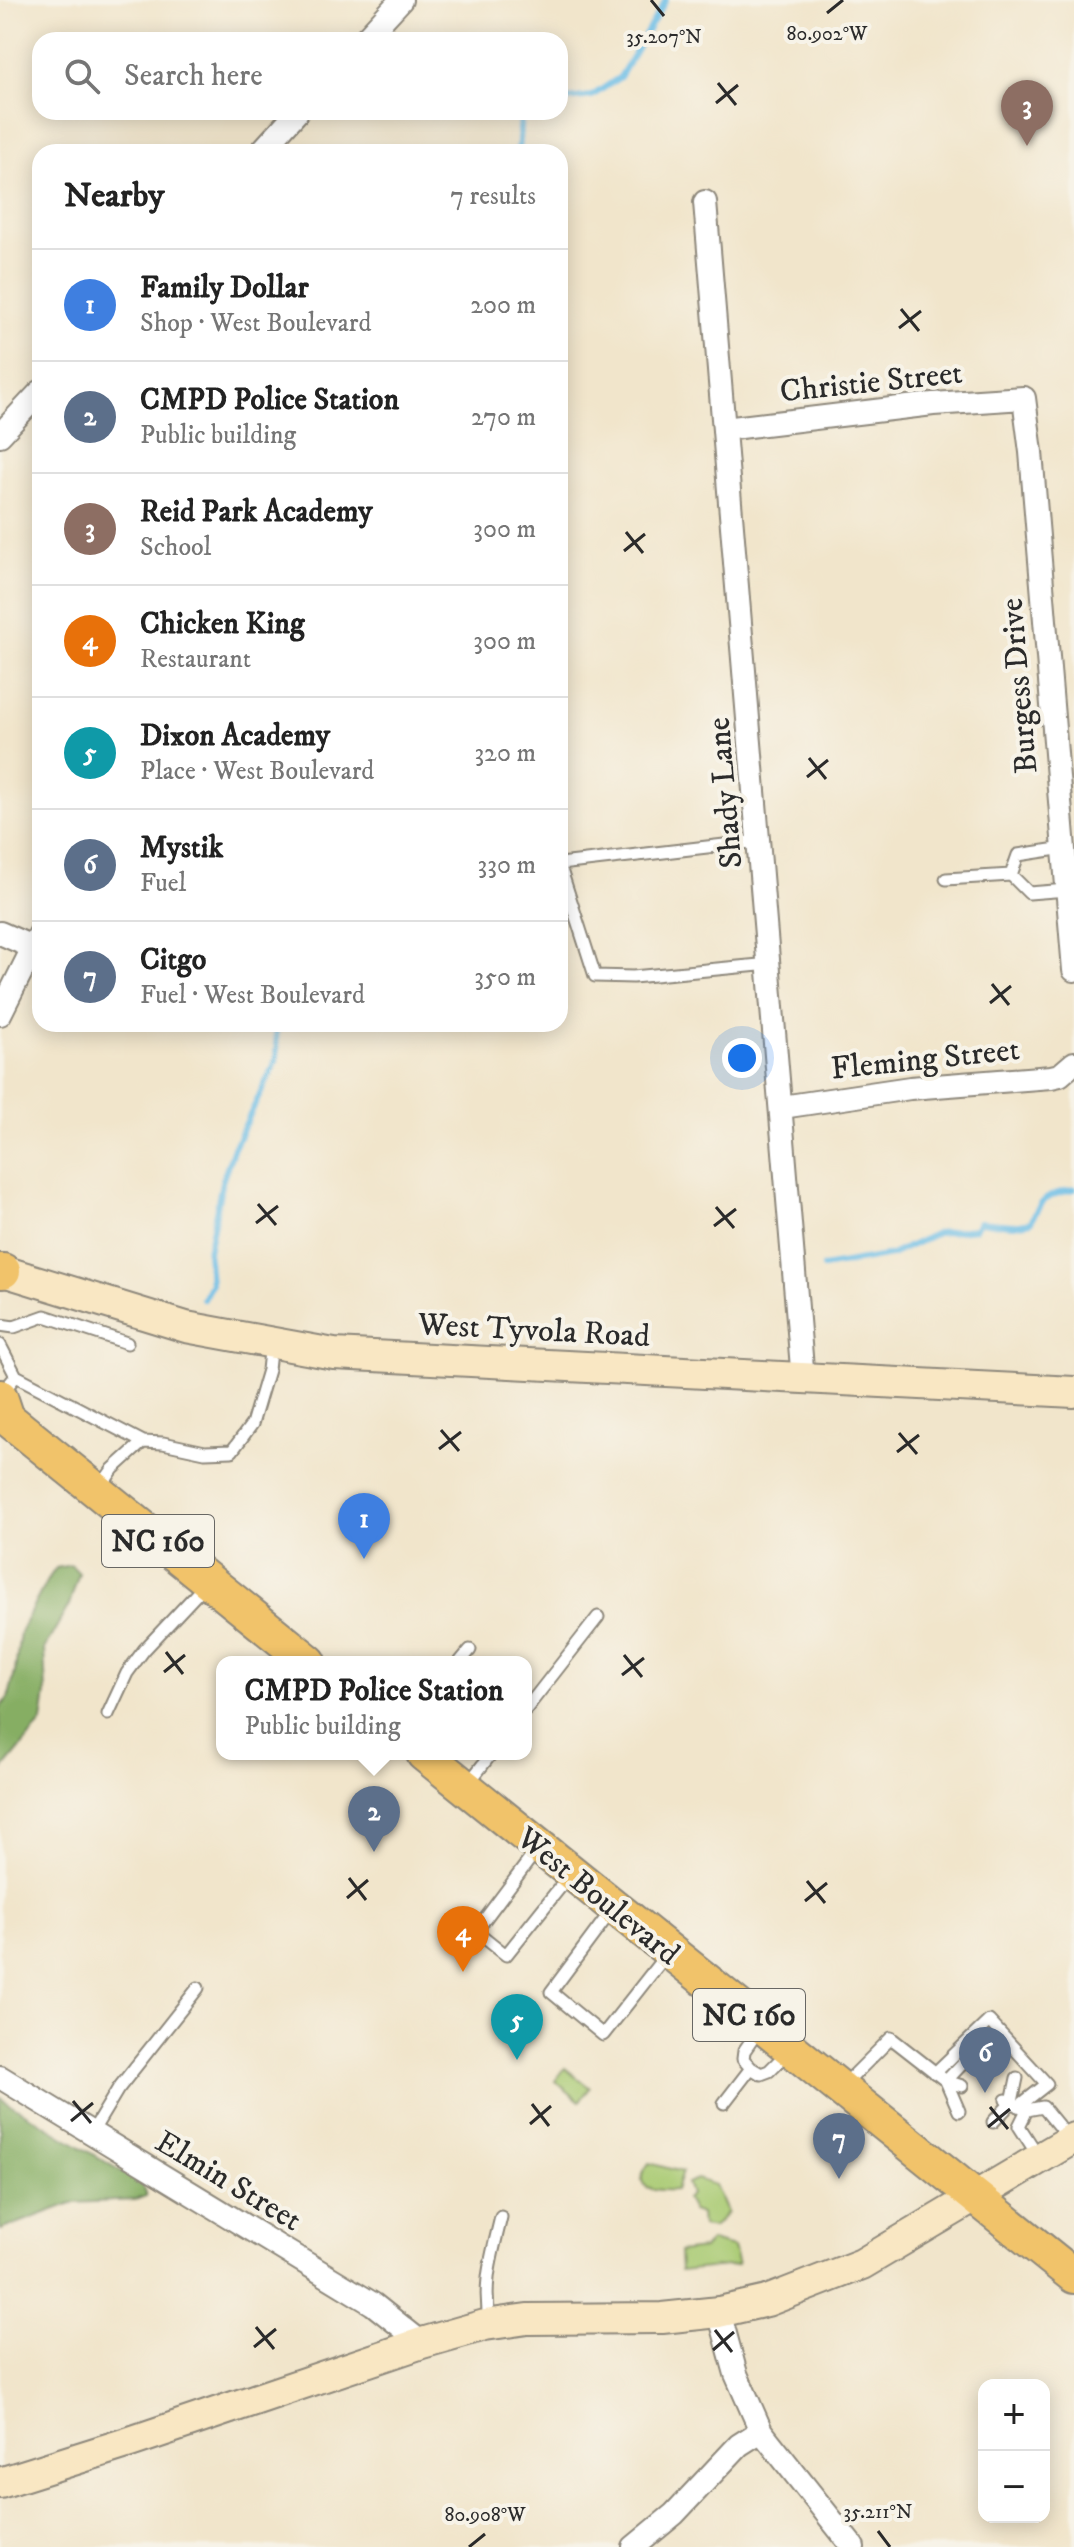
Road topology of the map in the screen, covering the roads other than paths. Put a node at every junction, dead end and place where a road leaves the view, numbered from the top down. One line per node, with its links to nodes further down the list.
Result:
1 (401, 0): 2 (street)
2 (371, 32)
3 (290, 120): 4 (street)
4 (268, 144)
5 (705, 202): 8 (street, Shady Lane)
6 (1024, 398): 8 (street, Christie Street); 11 (street, Burgess Drive)
7 (32, 401): 9 (street)
8 (724, 429): 10 (street, Shady Lane)
9 (0, 435)
10 (760, 841): 12 (lane); 20 (street, Shady Lane)
11 (1064, 848): 13 (lane); 15 (street, Burgess Drive)
12 (568, 865)
13 (1011, 875): 14 (lane); 15 (lane)
14 (946, 879)
15 (1067, 890): 21 (street, Burgess Drive)
16 (568, 891): 20 (lane)
17 (0, 933): 18 (street)
18 (32, 939)
19 (32, 948): 22 (street)
20 (770, 964): 24 (street, Shady Lane)
21 (1074, 970)
22 (0, 1014)
23 (1073, 1065): 24 (street, Fleming Street)
24 (782, 1107): 30 (street, Shady Lane)
25 (1, 1271): 27 (main road, West Tyvola Road)
26 (0, 1325): 28 (lane)
27 (271, 1342): 30 (main road, West Tyvola Road); 33 (lane)
28 (127, 1343)
29 (0, 1345): 32 (lane)
30 (803, 1380): 31 (main road, West Tyvola Road)
31 (1074, 1392)
32 (5, 1401): 33 (lane); 34 (main road, NC 160)
33 (143, 1442): 34 (lane)
34 (97, 1491): 35 (main road, NC 160)
35 (208, 1581): 38 (main road, NC 160); 41 (lane)
36 (598, 1617): 40 (lane)
37 (470, 1650): 39 (lane)
38 (302, 1656)
39 (465, 1656)
40 (532, 1701)
41 (108, 1714)
42 (431, 1760): 44 (main road, West Boulevard / NC 160)
43 (486, 1760): 44 (lane)
44 (465, 1787): 45 (main road, West Boulevard / NC 160)
45 (539, 1846): 46 (main road, West Boulevard / NC 160); 46 (lane)
46 (572, 1873): 47 (main road, West Boulevard / NC 160)
47 (615, 1907): 48 (main road, West Boulevard / NC 160); 48 (lane)
48 (669, 1951): 50 (main road, West Boulevard / NC 160)
49 (198, 1988): 64 (lane)
50 (762, 2025): 51 (main road, West Boulevard / NC 160); 53 (lane)
51 (791, 2049): 53 (lane); 59 (main road, West Boulevard / NC 160)
52 (964, 2062): 57 (lane)
53 (751, 2068): 60 (lane)
54 (935, 2073): 57 (lane); 59 (lane); 61 (lane)
55 (0, 2077): 64 (street, Elmin Street)
56 (1017, 2078): 61 (lane)
57 (946, 2081): 58 (lane); 62 (lane)
58 (962, 2086)
59 (841, 2088): 67 (main road, West Boulevard / NC 160)
60 (724, 2103)
61 (1016, 2105): 63 (lane); 65 (lane); 66 (lane)
62 (959, 2111)
63 (993, 2122)
64 (91, 2134): 72 (street, Elmin Street)
65 (1072, 2139): 66 (main road)
66 (1040, 2157): 67 (main road)
67 (974, 2195): 69 (main road, West Boulevard / NC 160); 70 (main road)
68 (501, 2217): 71 (lane)
69 (1074, 2276)
70 (719, 2312): 71 (main road); 73 (street)
71 (491, 2324): 72 (main road)
72 (422, 2343): 74 (main road)
73 (761, 2431): 75 (street); 76 (street)
74 (0, 2483)
75 (634, 2547)
76 (853, 2547)

